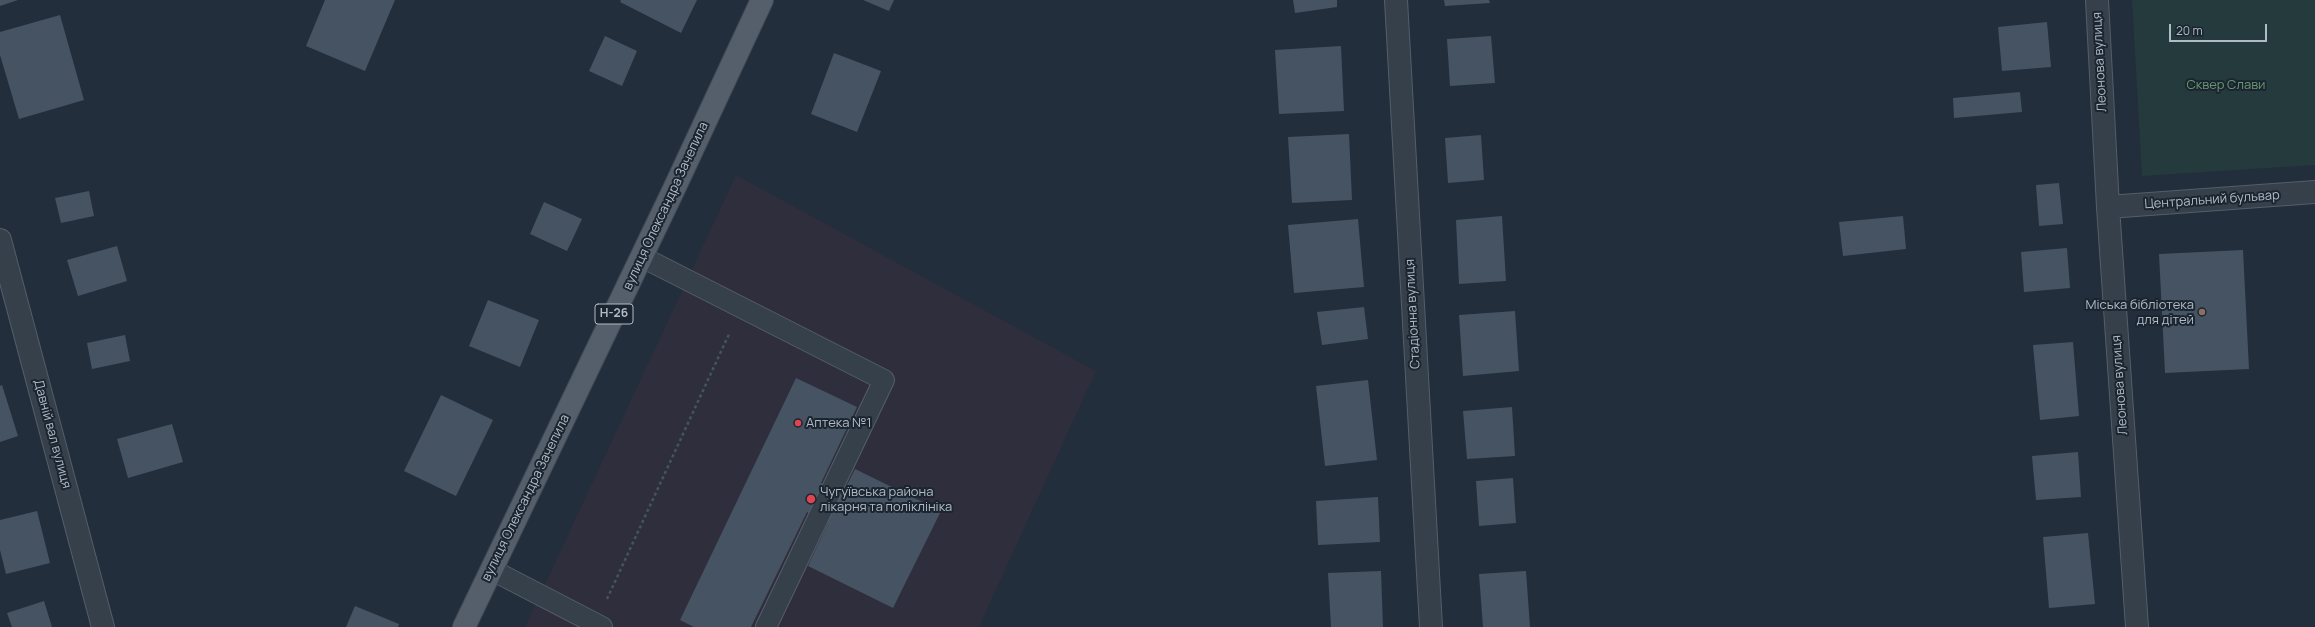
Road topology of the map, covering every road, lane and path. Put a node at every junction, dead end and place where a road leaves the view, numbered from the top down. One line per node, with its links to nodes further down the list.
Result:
1 (762, 0): 7 (main road, вулиця Олександра Зачепила / Н-26)
2 (1396, 0): 14 (street, Стадіонна вулиця)
3 (2097, 0): 5 (street, Леонова вулиця)
4 (2315, 192): 5 (street, Центральний бульвар)
5 (2108, 208): 15 (street, Леонова вулиця)
6 (0, 240): 11 (street, Давній вал вулиця)
7 (642, 257): 8 (lane); 9 (main road, вулиця Олександра Зачепила / Н-26)
8 (742, 306): 10 (path); 13 (lane)
9 (492, 570): 10 (lane); 12 (main road, вулиця Олександра Зачепила / Н-26)
10 (599, 625)
11 (103, 627)
12 (464, 627)
13 (766, 627)
14 (1431, 627)
15 (2137, 627)

